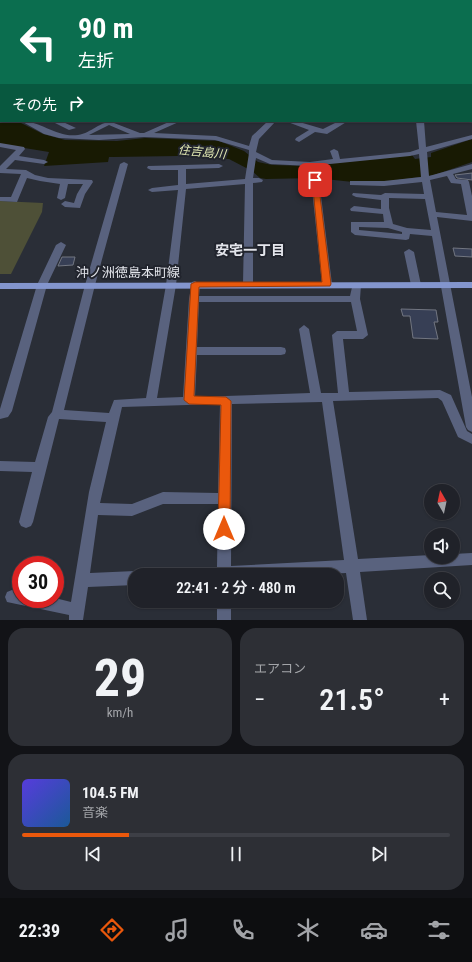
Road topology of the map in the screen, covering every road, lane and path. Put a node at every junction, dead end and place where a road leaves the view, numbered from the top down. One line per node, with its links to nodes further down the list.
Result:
1 (27, 122): 10 (street)
2 (47, 122): 10 (street)
3 (57, 122): 11 (street)
4 (111, 122): 13 (street); 14 (street)
5 (175, 122): 13 (street)
6 (271, 122): 19 (street)
7 (292, 122): 12 (street)
8 (342, 122): 12 (street)
9 (420, 122): 20 (street)
10 (37, 127): 14 (street)
11 (72, 128)
12 (314, 129): 16 (street)
13 (143, 135): 14 (street); 19 (street)
14 (80, 137)
15 (472, 138): 20 (street)
16 (300, 140)
17 (0, 145): 21 (street)
18 (334, 151): 22 (street)
19 (252, 153): 22 (street); 35 (street)
20 (423, 154): 22 (street); 31 (street)
21 (13, 157): 23 (street); 29 (street)
22 (337, 161)
23 (44, 162)
24 (124, 164): 57 (street)
25 (219, 166): 27 (street)
26 (472, 166): 30 (street)
27 (182, 167): 28 (street); 38 (street)
28 (151, 168)
29 (25, 174): 34 (street); 43 (street)
30 (449, 174): 31 (street); 36 (street)
31 (425, 178): 37 (street); 41 (street)
32 (259, 180): 35 (street)
33 (315, 180): 55 (street)
34 (65, 181): 34 (street)
35 (249, 181): 38 (street); 54 (street)
36 (468, 182): 47 (street)
37 (353, 183)
38 (182, 187): 39 (street); 58 (street)
39 (152, 190)
40 (356, 196): 42 (street)
41 (429, 197): 42 (street); 46 (street)
42 (385, 198): 45 (street)
43 (0, 199)
44 (354, 209): 45 (street)
45 (387, 212): 48 (street)
46 (432, 214): 47 (street); 50 (street)
47 (472, 218)
48 (389, 225): 49 (street); 49 (street)
49 (406, 231): 50 (street)
50 (436, 234): 61 (street)
51 (61, 245): 56 (street)
52 (409, 252): 60 (street)
53 (195, 284): 54 (main road, 沖ノ洲徳島本町線); 58 (main road, 沖ノ洲徳島本町線); 64 (street)
54 (248, 284): 55 (main road, 沖ノ洲徳島本町線)
55 (327, 284): 59 (main road, 沖ノ洲徳島本町線)
56 (42, 285): 57 (main road, 沖ノ洲徳島本町線); 63 (main road, 沖ノ洲徳島本町線); 75 (street)
57 (90, 285): 58 (main road, 沖ノ洲徳島本町線); 76 (street)
58 (171, 285): 74 (street)
59 (356, 285): 60 (main road, 沖ノ洲徳島本町線); 65 (street)
60 (416, 285): 61 (main road, 沖ノ洲徳島本町線)
61 (445, 285): 62 (main road, 沖ノ洲徳島本町線); 69 (street)
62 (472, 285)
63 (0, 286)
64 (194, 299): 65 (street); 67 (street)
65 (355, 299): 70 (street)
66 (304, 329): 71 (street)
67 (191, 351): 68 (street); 72 (street)
68 (281, 351)
69 (467, 376): 78 (street)
70 (344, 397): 71 (street); 79 (street)
71 (321, 398): 73 (street); 86 (street)
72 (189, 400): 73 (street); 74 (street)
73 (226, 401): 82 (street)
74 (151, 402): 77 (street)
75 (0, 414)
76 (57, 414): 77 (street); 81 (street)
77 (113, 418): 83 (street)
78 (472, 427)
79 (472, 439)
80 (0, 466): 81 (street)
81 (40, 467): 84 (street)
82 (224, 499): 83 (street); 87 (street)
83 (93, 509): 90 (street)
84 (26, 522)
85 (472, 559): 86 (street)
86 (352, 565): 88 (street); 95 (street)
87 (224, 568)
88 (309, 568)
89 (128, 578): 90 (street)
90 (83, 580): 93 (street)
91 (52, 608): 93 (street)
92 (224, 608): 94 (street)
93 (77, 615)
94 (224, 620)
95 (360, 620)

